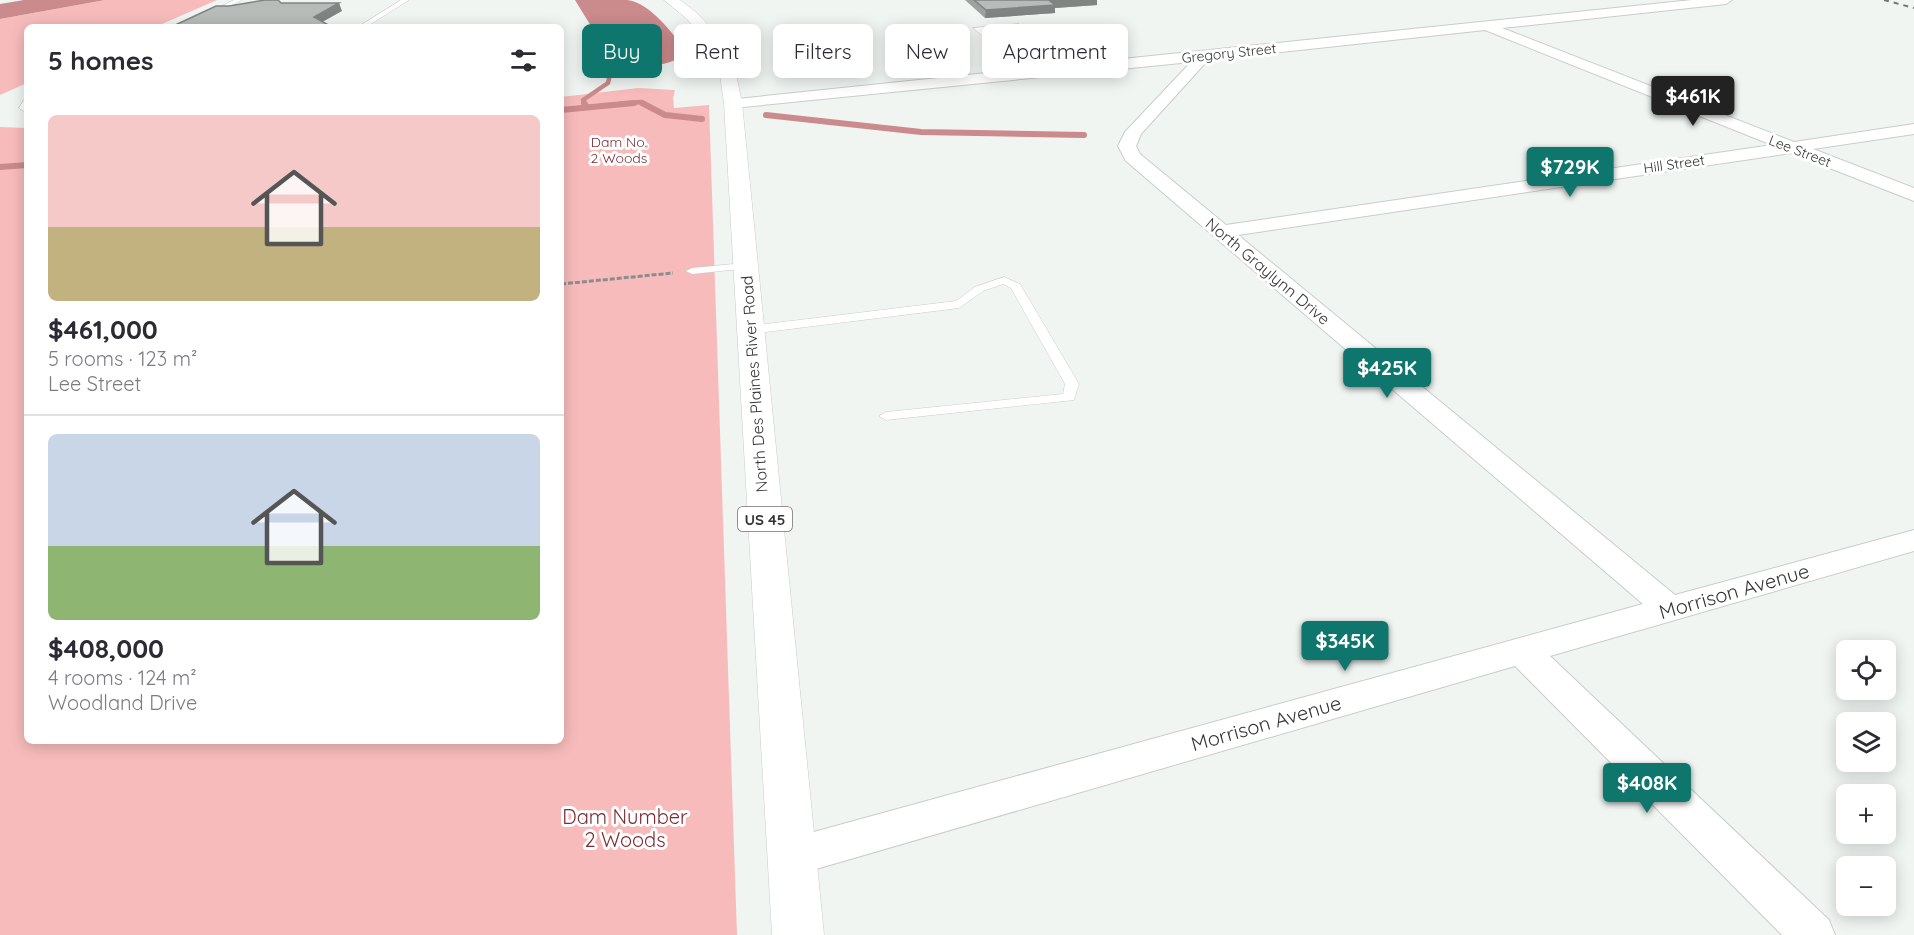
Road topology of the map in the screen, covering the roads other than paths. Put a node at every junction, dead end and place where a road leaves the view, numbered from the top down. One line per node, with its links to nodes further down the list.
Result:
1 (239, 0): 5 (lane)
2 (406, 0): 6 (lane)
3 (671, 0): 12 (main road, North Des Plaines River Road / US 45)
4 (1725, 0): 7 (street, Gregory Street)
5 (188, 24)
6 (366, 24)
7 (1485, 26): 8 (street, Gregory Street); 14 (street, Lee Street)
8 (1204, 56): 10 (street, Gregory Street); 16 (street, North Graylynn Drive)
9 (1018, 62): 9 (lane)
10 (1128, 63)
11 (982, 77): 12 (street, Gregory Street)
12 (733, 103): 17 (main road, North Des Plaines River Road / US 45)
13 (1914, 129): 14 (street, Hill Street)
14 (1790, 147): 15 (street, Lee Street); 16 (street, Hill Street)
15 (1914, 195)
16 (1221, 232): 22 (street, North Graylynn Drive)
17 (745, 266): 18 (lane); 19 (main road, North Des Plaines River Road / US 45)
18 (692, 271)
19 (750, 330): 20 (lane); 24 (main road, North Des Plaines River Road / US 45)
20 (886, 416)
21 (1914, 540): 22 (street, Morrison Avenue)
22 (1670, 609): 23 (street, Morrison Avenue)
23 (1522, 651): 24 (street, Morrison Avenue); 26 (street)
24 (792, 857): 25 (main road, North Des Plaines River Road / US 45)
25 (798, 935)
26 (1813, 935)

